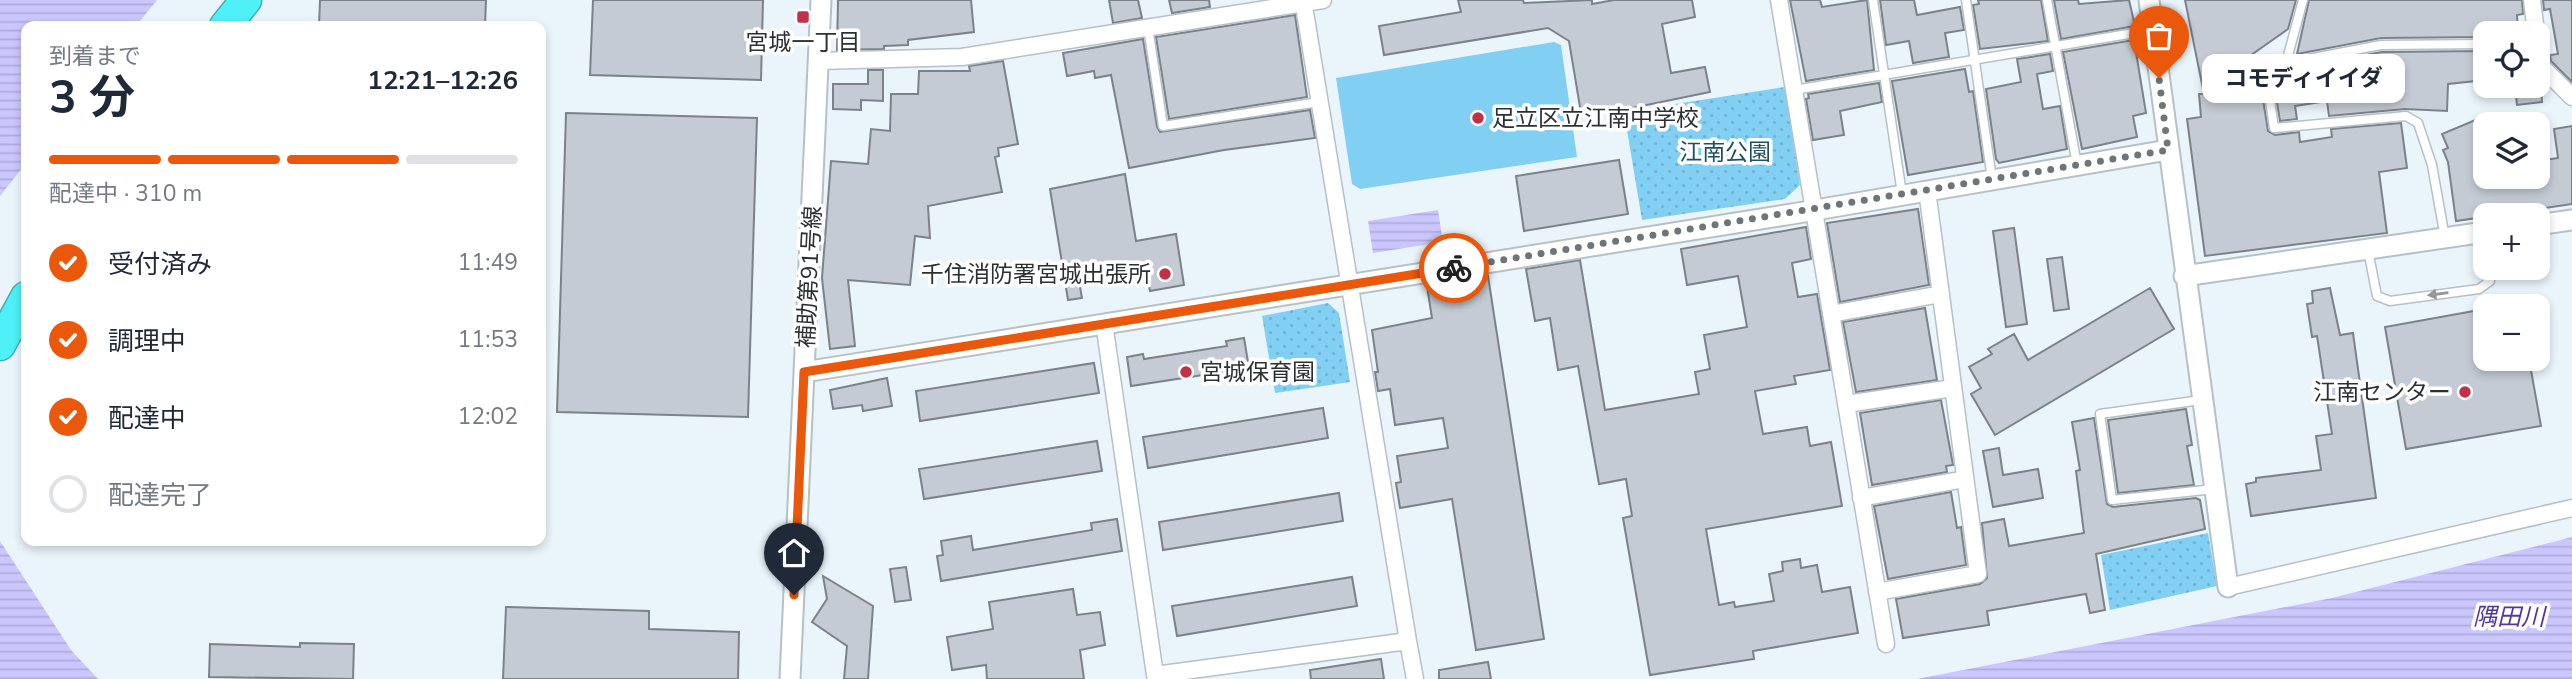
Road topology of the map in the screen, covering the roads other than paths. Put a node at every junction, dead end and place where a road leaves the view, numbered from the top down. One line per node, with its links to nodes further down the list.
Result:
1 (235, 0): 13 (highway)
2 (246, 0): 14 (highway)
3 (821, 0): 21 (street, 補助第91号線)
4 (1323, 0): 12 (street)
5 (1779, 0): 25 (street)
6 (1873, 0): 23 (lane)
7 (1966, 0): 20 (lane)
8 (2047, 0): 19 (lane)
9 (2149, 0): 17 (street)
10 (2302, 0): 22 (lane)
11 (2532, 0): 15 (street)
12 (1303, 2): 16 (street); 27 (street)
13 (219, 21)
14 (229, 21)
15 (2535, 21)
16 (1148, 27): 21 (street); 27 (lane)
17 (2152, 30): 19 (lane); 28 (street)
18 (2473, 44): 22 (lane)
19 (2054, 46): 20 (lane); 29 (lane)
20 (1975, 58): 23 (lane); 30 (lane)
21 (819, 61): 49 (street, 補助第91号線)
22 (2286, 63): 37 (lane)
23 (1884, 74): 25 (lane); 32 (lane)
24 (2550, 75): 26 (street)
25 (1794, 90): 33 (street)
26 (2572, 97)
27 (1319, 102): 41 (street)
28 (2168, 150): 29 (street); 39 (street)
29 (2077, 165): 30 (street)
30 (1992, 179): 31 (street)
31 (1927, 190): 32 (street); 43 (street)
32 (1902, 194): 33 (street)
33 (1813, 211): 41 (street); 45 (street)
34 (2572, 220): 35 (street)
35 (2550, 223)
36 (2473, 234): 37 (street)
37 (2445, 238): 38 (street)
38 (2368, 249): 39 (street); 40 (lane, one-way to 38)
39 (2184, 276): 51 (street)
40 (2490, 280)
41 (1350, 284): 46 (street); 59 (street)
42 (21, 291): 47 (highway)
43 (1941, 294): 45 (street); 50 (street)
44 (21, 306): 48 (highway)
45 (1831, 314): 52 (street)
46 (1104, 323): 49 (street); 59 (street)
47 (0, 328)
48 (0, 345)
49 (804, 372): 61 (street, 補助第91号線)
50 (1953, 388): 52 (street); 53 (street)
51 (2202, 400): 54 (street); 54 (lane)
52 (1846, 404): 55 (street)
53 (1965, 479): 55 (street); 58 (street)
54 (2214, 489): 57 (street)
55 (1861, 498): 58 (street)
56 (2572, 508): 57 (street)
57 (2228, 587)
58 (1877, 592): 60 (street)
59 (1408, 641): 62 (street)
60 (1886, 644)
61 (790, 679)
62 (1415, 679)

